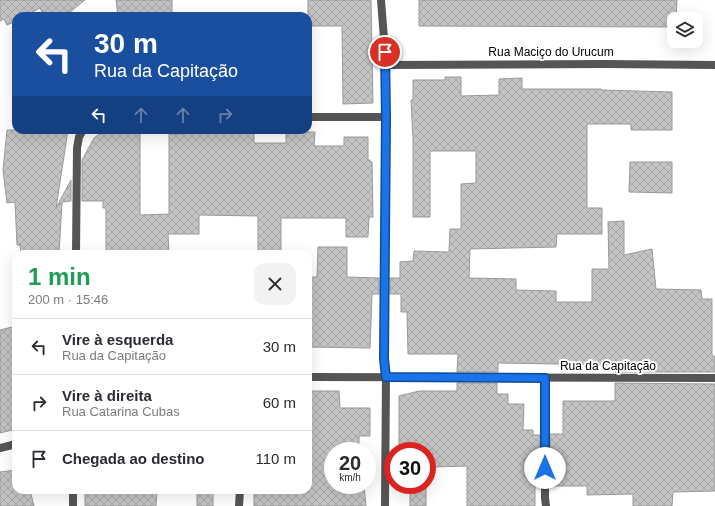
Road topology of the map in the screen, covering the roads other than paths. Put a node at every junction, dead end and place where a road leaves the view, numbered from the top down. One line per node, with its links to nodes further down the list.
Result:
1 (381, 0): 2 (street)
2 (386, 65): 3 (street, Rua Maciço do Urucum); 5 (street)
3 (715, 65)
4 (312, 117): 5 (street)
5 (386, 117): 9 (street)
6 (81, 134): 7 (street)
7 (76, 250)
8 (312, 377): 9 (street, Rua da Capitação)
9 (386, 377): 10 (street, Rua da Capitação); 18 (street)
10 (545, 378): 11 (street, Rua da Capitação); 19 (street)
11 (715, 378)
12 (12, 445): 13 (street)
13 (0, 448)
14 (73, 494): 16 (street)
15 (240, 494): 17 (street)
16 (73, 506)
17 (239, 506)
18 (385, 506)
19 (546, 506)

